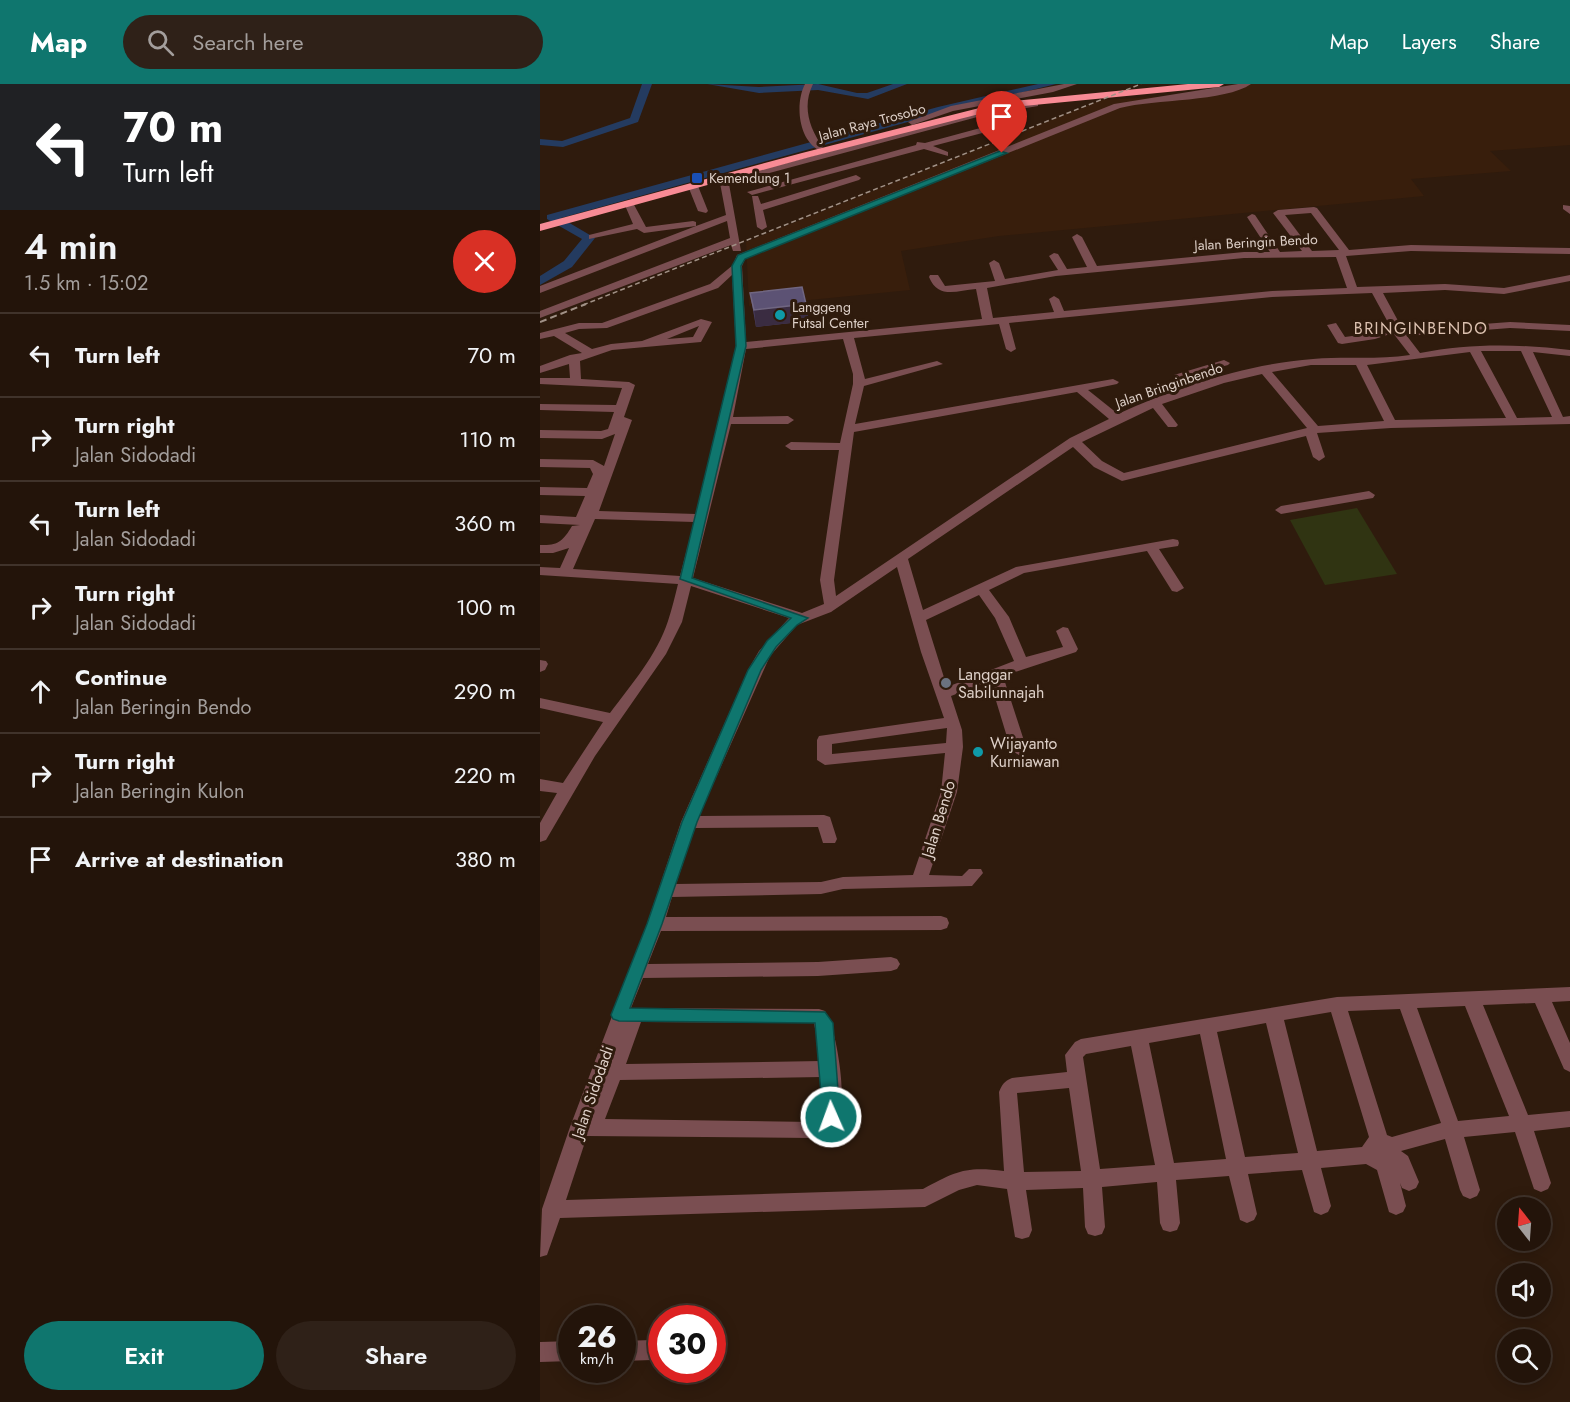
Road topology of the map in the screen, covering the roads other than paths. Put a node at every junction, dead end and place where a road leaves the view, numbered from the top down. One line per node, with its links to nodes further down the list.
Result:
1 (1073, 84): 7 (street)
2 (1182, 84): 8 (street)
3 (1197, 84): 11 (highway, Jalan Raya Trosobo)
4 (1219, 84): 11 (highway, Jalan Raya Trosobo)
5 (1248, 84): 8 (street)
6 (808, 87): 14 (street)
7 (1055, 90): 10 (street); 12 (street)
8 (1188, 95): 48 (street)
9 (1075, 99): 10 (street)
10 (1063, 101): 11 (street)
11 (976, 111): 12 (highway, Jalan Raya Trosobo); 13 (highway, Jalan Raya Trosobo); 15 (street)
12 (912, 122): 14 (highway, Jalan Raya Trosobo)
13 (892, 135): 15 (street); 18 (street); 20 (highway, Jalan Raya Trosobo)
14 (817, 145): 32 (highway, Jalan Raya Trosobo)
15 (916, 147): 16 (street); 17 (street); 19 (street); 23 (street)
16 (945, 154)
17 (935, 157)
18 (812, 158): 19 (street); 20 (street)
19 (830, 171): 23 (street); 25 (street)
20 (747, 174): 22 (highway, Jalan Raya Trosobo); 25 (street)
21 (856, 178): 23 (street)
22 (721, 180): 24 (highway, Jalan Raya Trosobo); 29 (street)
23 (841, 180): 27 (street)
24 (693, 186): 26 (highway, Jalan Raya Trosobo); 28 (street)
25 (752, 192): 27 (street)
26 (630, 203): 32 (highway, Jalan Raya Trosobo); 33 (street)
27 (759, 208): 35 (street)
28 (703, 211)
29 (731, 216): 31 (street); 40 (street)
30 (1252, 217): 45 (street)
31 (719, 220): 34 (street); 36 (street)
32 (551, 223)
33 (639, 225): 34 (street); 38 (street)
34 (675, 227): 36 (street)
35 (762, 227)
36 (686, 233): 43 (street)
37 (1501, 236): 41 (street)
38 (592, 237)
39 (1077, 237): 51 (street)
40 (734, 240): 48 (street); 50 (street)
41 (1510, 250): 42 (street, Jalan Beringin Bendo); 44 (street, Jalan Beringin Bendo)
42 (1570, 251)
43 (638, 252): 50 (street); 57 (street)
44 (1343, 253): 46 (street, Jalan Beringin Bendo); 46 (street); 60 (street)
45 (1277, 254): 46 (street, Jalan Beringin Bendo); 51 (street, Jalan Beringin Bendo)
46 (1308, 254)
47 (1054, 256): 52 (street)
48 (739, 261): 71 (street); 75 (street)
49 (994, 263): 55 (street)
50 (661, 266): 63 (street)
51 (1093, 269): 52 (street, Jalan Beringin Bendo)
52 (1064, 272): 55 (street, Jalan Beringin Bendo)
53 (934, 277): 56 (street, Jalan Beringin Bendo)
54 (1570, 278): 59 (street)
55 (1001, 282): 56 (street, Jalan Beringin Bendo)
56 (981, 286): 67 (street)
57 (541, 289): 63 (street)
58 (1184, 289): 62 (street)
59 (1376, 290): 60 (street); 70 (street)
60 (1353, 291): 62 (street)
61 (1054, 299): 65 (street)
62 (1188, 302): 65 (street)
63 (566, 305): 64 (street)
64 (540, 315)
65 (1060, 315): 66 (street)
66 (1003, 319): 67 (street); 78 (street)
67 (988, 321): 73 (street)
68 (1332, 325): 70 (street)
69 (1570, 328): 70 (street)
70 (1397, 330): 81 (street)
71 (554, 332): 72 (street); 80 (street)
72 (540, 336)
73 (848, 337): 75 (street); 90 (street)
74 (644, 344): 74 (street); 80 (street)
75 (741, 346): 99 (street)
76 (1474, 348): 77 (street, Jalan Bringinbendo); 81 (street, Jalan Bringinbendo); 100 (street)
77 (1525, 348): 79 (street, Jalan Bringinbendo); 98 (street)
78 (1011, 349)
79 (1570, 353)
80 (580, 356): 86 (street); 88 (street)
81 (1417, 356): 82 (street, Jalan Bringinbendo)
82 (1360, 362): 85 (street, Jalan Bringinbendo); 101 (street)
83 (1224, 363): 92 (street)
84 (937, 364): 90 (street)
85 (1265, 371): 92 (street, Jalan Bringinbendo); 104 (street)
86 (540, 372)
87 (540, 381): 88 (street)
88 (576, 382): 94 (street)
89 (1113, 382): 91 (street)
90 (859, 384): 103 (street)
91 (1080, 389): 96 (street); 103 (street)
92 (1197, 390): 93 (street, Jalan Bringinbendo)
93 (1155, 403): 96 (street, Jalan Bringinbendo); 102 (street)
94 (625, 406): 95 (street); 105 (street); 115 (street)
95 (540, 407)
96 (1115, 418): 106 (street, Jalan Bringinbendo)
97 (788, 420): 99 (street)
98 (1564, 420): 100 (street)
99 (726, 421): 116 (street)
100 (1514, 422): 101 (street)
101 (1391, 424): 104 (street)
102 (1172, 425)
103 (848, 429): 108 (street)
104 (1313, 430): 106 (street); 109 (street)
105 (540, 434)
106 (1074, 441): 121 (street, Jalan Bringinbendo)
107 (791, 446): 108 (street)
108 (847, 447): 127 (street)
109 (1319, 457)
110 (540, 463): 112 (street)
111 (540, 491): 112 (street)
112 (592, 492): 115 (street)
113 (1369, 495): 114 (street)
114 (1281, 510)
115 (586, 518): 116 (street); 117 (street); 120 (street); 123 (street)
116 (701, 518): 124 (street)
117 (540, 519)
118 (1173, 543): 119 (street)
119 (1151, 547): 125 (street); 126 (street)
120 (540, 549)
121 (901, 558): 127 (street, Jalan Bringinbendo); 129 (street, Jalan Bendo)
122 (540, 571): 123 (street)
123 (565, 572): 124 (street)
124 (686, 579): 128 (street); 135 (street)
125 (1177, 588)
126 (982, 589): 129 (street); 131 (street)
127 (831, 606): 128 (street, Jalan Bringinbendo)
128 (809, 616): 141 (street, Jalan Sidodadi)
129 (920, 617): 133 (street, Jalan Bendo)
130 (1063, 631): 131 (street)
131 (1022, 663): 132 (street)
132 (995, 674): 133 (street); 138 (street)
133 (942, 694): 136 (street, Jalan Bendo)
134 (540, 703): 135 (street)
135 (613, 719): 140 (street)
136 (953, 722): 137 (street, Jalan Bendo); 137 (street)
137 (955, 747): 145 (street, Jalan Bendo)
138 (1019, 750)
139 (540, 785): 140 (street)
140 (568, 789): 142 (street)
141 (689, 822): 143 (street); 146 (street, Jalan Sidodadi)
142 (540, 836)
143 (829, 839)
144 (975, 873): 145 (street, Jalan Bendo)
145 (919, 881): 146 (street, Jalan Bendo)
146 (666, 891): 148 (street, Jalan Sidodadi)
147 (941, 923): 148 (street)
148 (655, 924): 150 (street, Jalan Sidodadi)
149 (891, 964): 150 (street)
150 (637, 970): 157 (street, Jalan Sidodadi)
151 (1540, 994): 152 (street); 153 (street); 160 (street)
152 (1570, 994)
153 (1472, 1000): 154 (street); 165 (street)
154 (1406, 1002): 155 (street); 167 (street)
155 (1337, 1004): 156 (street); 168 (street)
156 (1273, 1014): 158 (street); 169 (street)
157 (627, 1016): 161 (street); 162 (street); 166 (street, Jalan Sidodadi)
158 (1207, 1026): 159 (street); 170 (street)
159 (1139, 1039): 163 (street); 171 (street)
160 (1570, 1064)
161 (830, 1069): 162 (street); 166 (street)
162 (614, 1072): 166 (street)
163 (1076, 1078): 172 (street); 173 (street)
164 (1570, 1119): 165 (street)
165 (1522, 1124): 167 (street); 175 (street)
166 (586, 1128): 179 (street, Jalan Sidodadi)
167 (1452, 1130): 168 (street); 176 (street)
168 (1383, 1153): 169 (street); 174 (street); 178 (street)
169 (1309, 1159): 170 (street); 177 (street)
170 (1237, 1165): 171 (street); 180 (street)
171 (1166, 1173): 172 (street); 181 (street)
172 (1092, 1178): 173 (street); 182 (street)
173 (1016, 1181): 179 (street); 183 (street)
174 (1409, 1182)
175 (1541, 1183)
176 (1470, 1190)
177 (1321, 1206)
178 (1396, 1206)
179 (552, 1209): 184 (street, Jalan Sidodadi)
180 (1246, 1214)
181 (1170, 1223)
182 (1095, 1227)
183 (1022, 1230)
184 (540, 1248)
185 (558, 1351): 186 (street)
186 (540, 1352)

